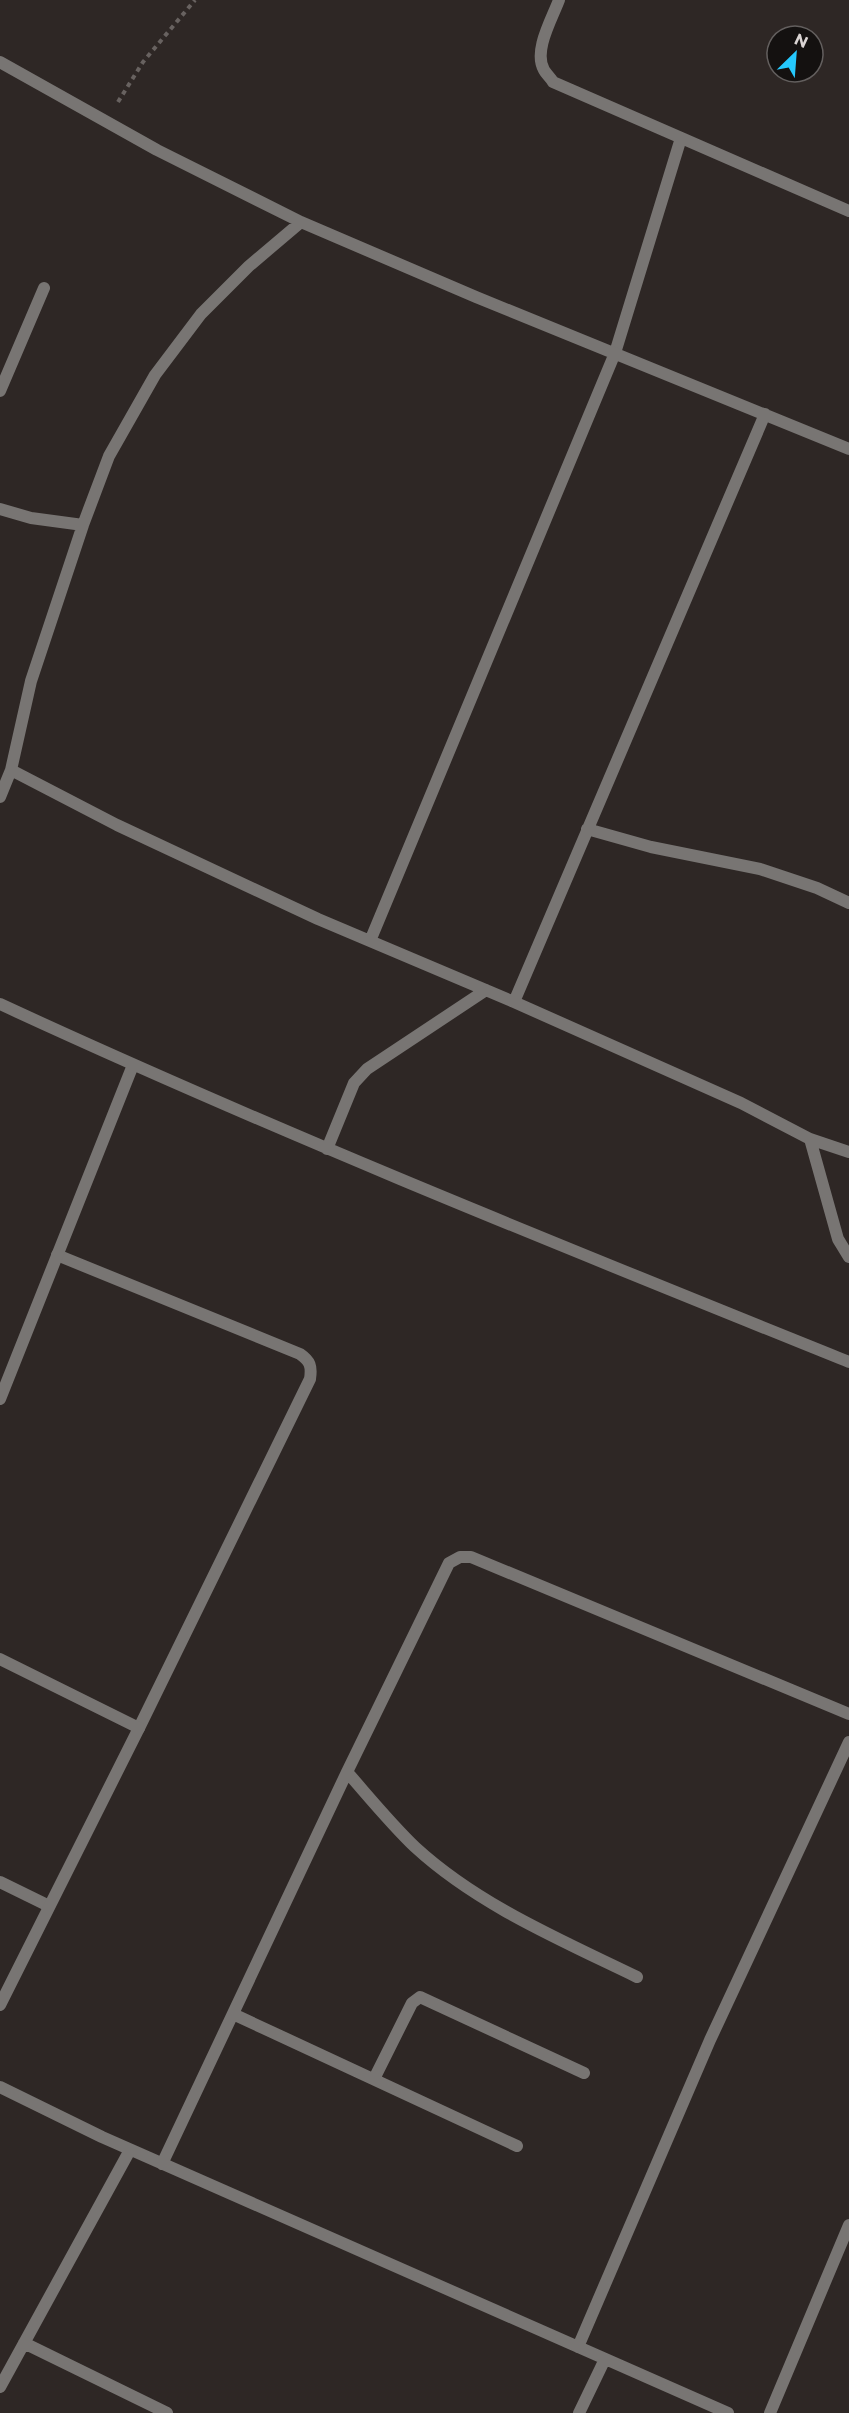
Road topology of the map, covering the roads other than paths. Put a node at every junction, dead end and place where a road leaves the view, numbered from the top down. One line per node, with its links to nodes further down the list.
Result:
1 (559, 0): 3 (street)
2 (0, 63): 5 (street)
3 (681, 138): 4 (street); 7 (street)
4 (849, 211)
5 (301, 222): 7 (street); 12 (street)
6 (44, 288): 8 (street)
7 (615, 353): 9 (street); 17 (street)
8 (0, 392)
9 (765, 414): 10 (street); 15 (street)
10 (849, 449)
11 (0, 509): 12 (street)
12 (83, 525): 13 (street)
13 (11, 770): 14 (street); 17 (street)
14 (0, 797)
15 (587, 829): 16 (street); 19 (street)
16 (849, 903)
17 (370, 941): 18 (street)
18 (486, 990): 19 (street); 23 (street)
19 (514, 1002): 22 (street)
20 (0, 1004): 21 (street)
21 (133, 1065): 23 (street); 25 (street)
22 (810, 1139): 24 (street); 26 (street)
23 (327, 1149): 27 (street)
24 (849, 1152)
25 (57, 1255): 28 (street); 31 (street)
26 (849, 1257)
27 (849, 1362)
28 (0, 1399)
29 (0, 1659): 31 (street)
30 (849, 1714): 33 (street)
31 (139, 1728): 35 (street)
32 (849, 1742): 47 (street)
33 (347, 1772): 36 (street); 38 (street)
34 (0, 1882): 35 (street)
35 (49, 1905): 37 (street)
36 (637, 1977)
37 (0, 2006)
38 (233, 2014): 40 (street); 44 (street)
39 (584, 2073): 40 (street)
40 (374, 2079): 42 (street)
41 (0, 2086): 43 (street)
42 (517, 2146)
43 (130, 2150): 44 (street); 46 (street)
44 (162, 2164): 47 (street)
45 (849, 2225): 53 (street)
46 (24, 2343): 49 (street); 50 (street)
47 (578, 2348): 48 (street)
48 (605, 2359): 51 (street); 52 (street)
49 (0, 2387)
50 (166, 2413)
51 (579, 2413)
52 (728, 2413)
53 (770, 2413)

